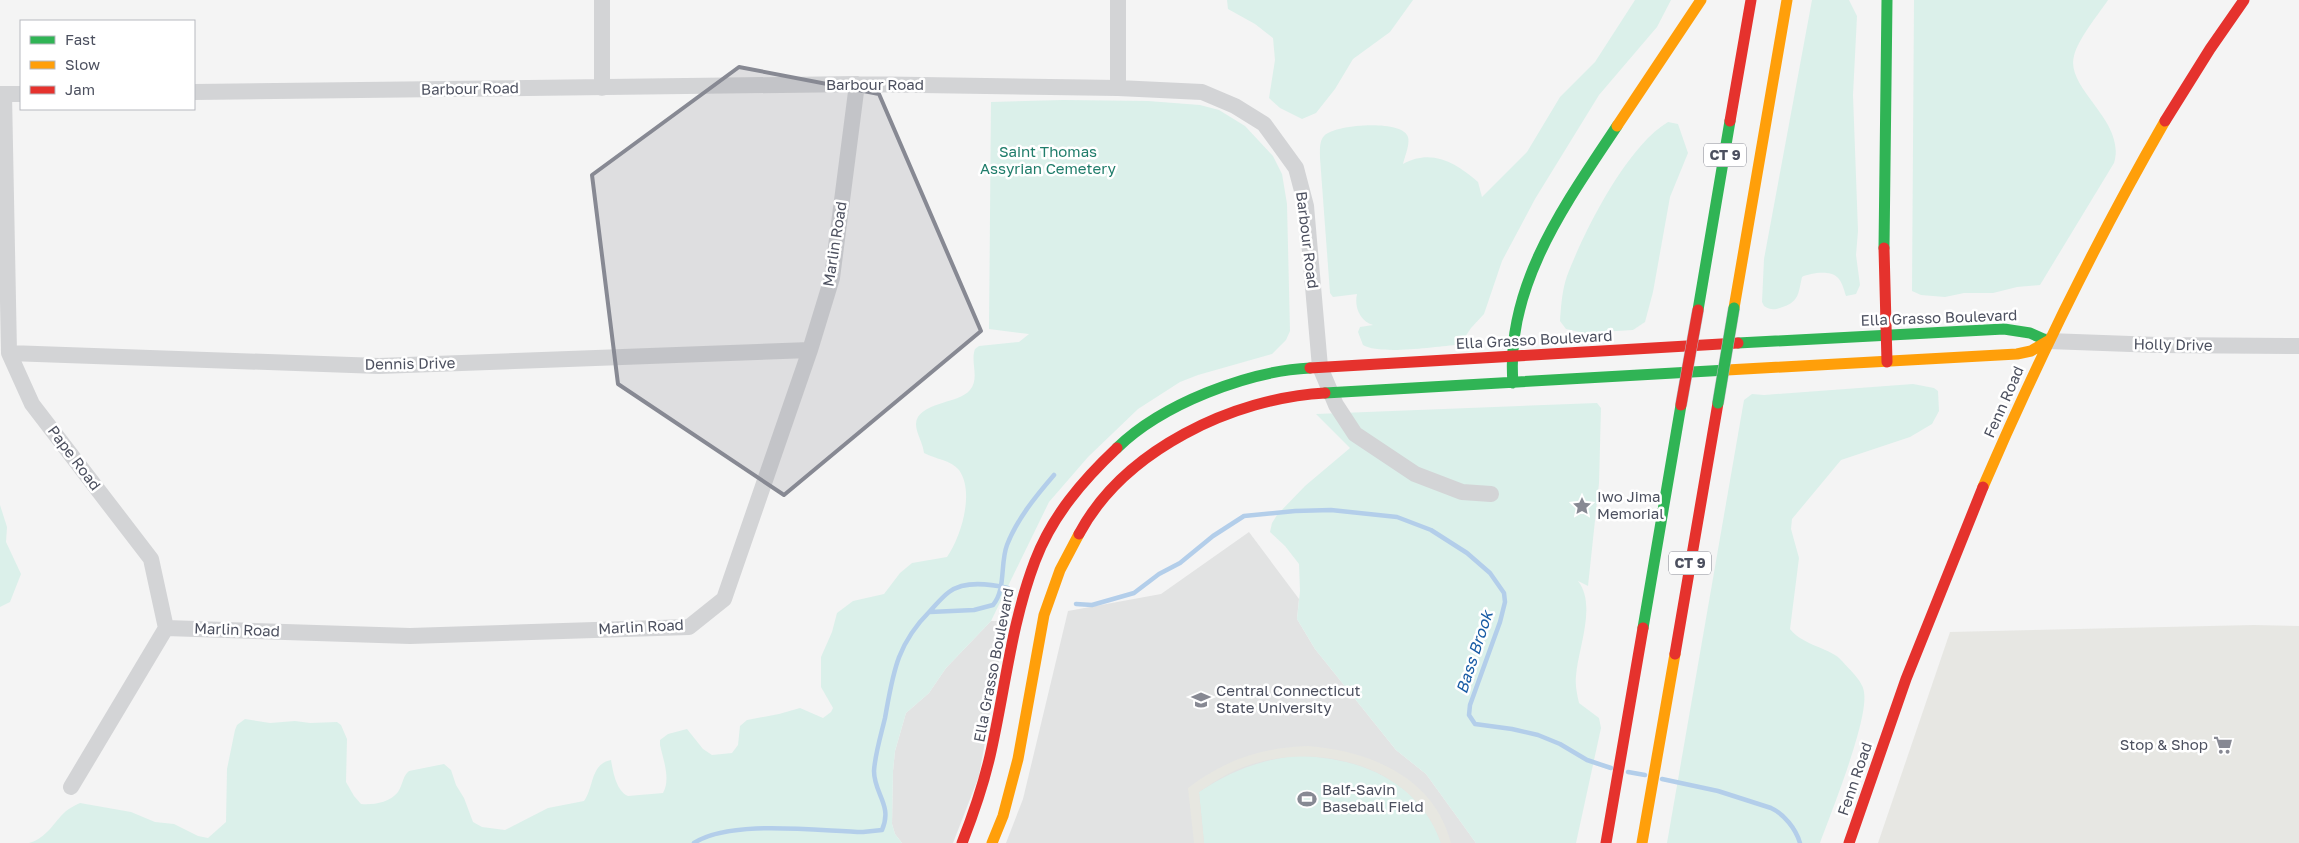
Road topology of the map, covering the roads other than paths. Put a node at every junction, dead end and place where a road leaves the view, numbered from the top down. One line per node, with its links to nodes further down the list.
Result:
1 (602, 0): 9 (street)
2 (1118, 0): 10 (street)
3 (1701, 0): 19 (main road)
4 (1751, 0): 31 (main road, CT 9, bridge)
5 (1787, 0): 32 (main road, CT 9, bridge)
6 (1887, 0): 14 (main road)
7 (2244, 0): 15 (main road, Fenn Road)
8 (857, 84): 9 (street, Barbour Road); 10 (street, Barbour Road); 17 (street, Marlin Road)
9 (602, 88): 11 (street, Barbour Road)
10 (1118, 88): 21 (street, Barbour Road)
11 (195, 92)
12 (2, 94): 13 (street); 18 (street, Pape Road)
13 (20, 94)
14 (1886, 335): 15 (main road, Ella Grasso Boulevard); 19 (main road, Ella Grasso Boulevard); 20 (main road)
15 (2048, 341): 16 (street, Holly Drive); 20 (main road, Ella Grasso Boulevard); 33 (main road, Fenn Road)
16 (2299, 346)
17 (810, 350): 18 (street, Dennis Drive); 26 (street, Marlin Road)
18 (9, 353): 26 (street, Pape Road)
19 (1512, 356): 21 (main road, Ella Grasso Boulevard); 22 (main road)
20 (1887, 362): 22 (main road, Ella Grasso Boulevard)
21 (1320, 367): 23 (street, Barbour Road); 25 (main road, Ella Grasso Boulevard)
22 (1513, 383): 23 (main road, Ella Grasso Boulevard)
23 (1331, 393): 24 (street, Barbour Road); 25 (main road, Ella Grasso Boulevard)
24 (1491, 494)
25 (1063, 534): 27 (main road, Ella Grasso Boulevard); 27 (main road, Ella Grasso Boulevard)
26 (166, 628): 28 (street)
27 (1016, 695): 29 (main road, Ella Grasso Boulevard); 30 (main road, Ella Grasso Boulevard)
28 (71, 787)
29 (962, 843)
30 (992, 843)
31 (1606, 843)
32 (1642, 843)
33 (1849, 843)

